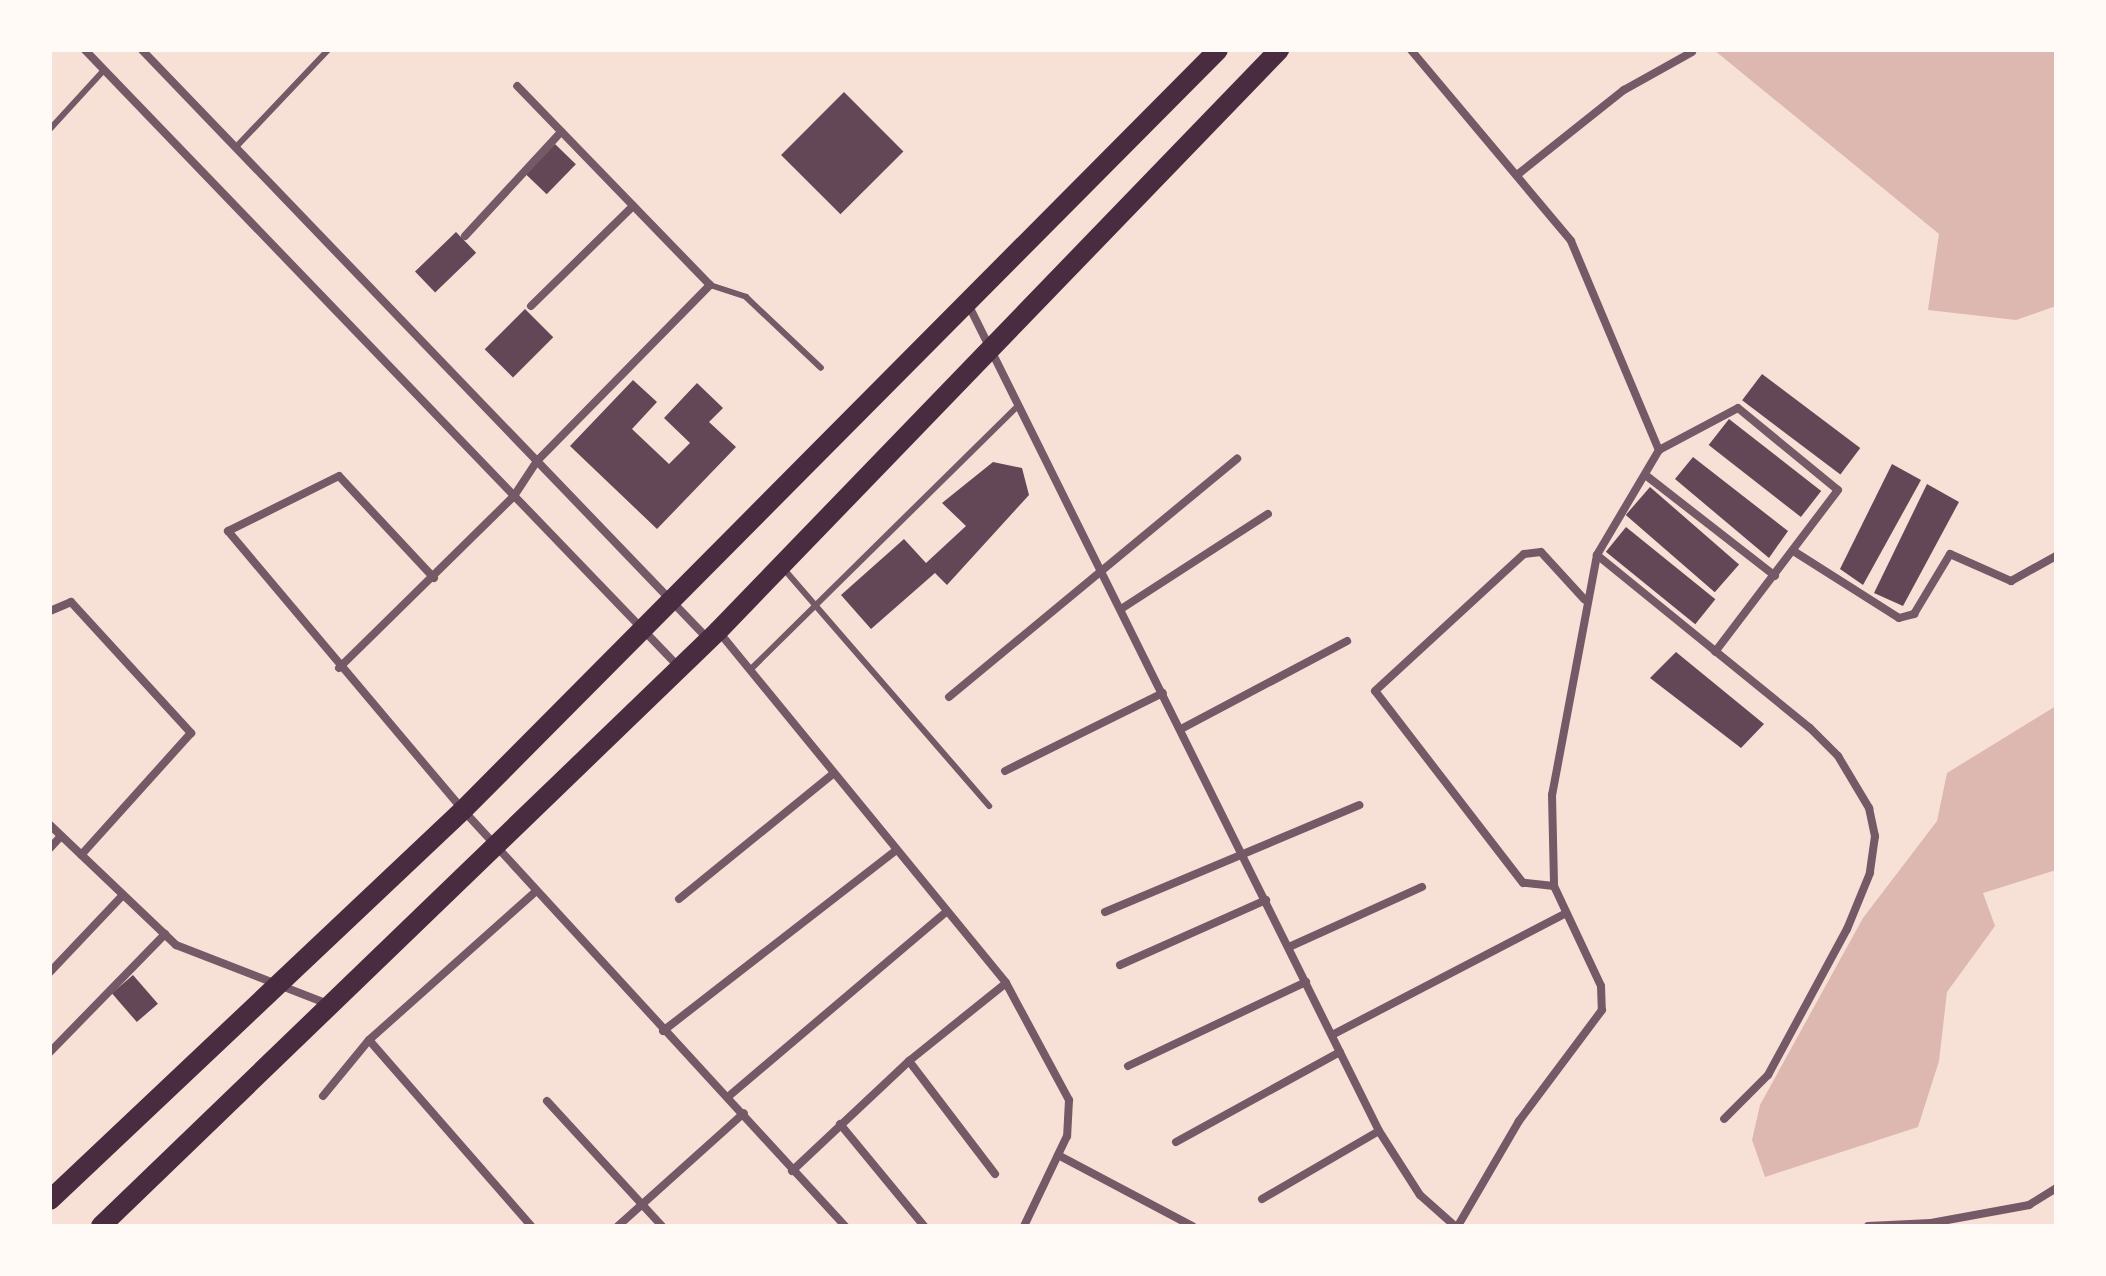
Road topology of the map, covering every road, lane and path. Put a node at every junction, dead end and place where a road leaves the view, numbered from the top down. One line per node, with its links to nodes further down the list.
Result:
1 (85, 50): 8 (street)
2 (142, 50): 12 (street)
3 (328, 50): 12 (lane)
4 (1218, 50): 17 (main road)
5 (1279, 50): 19 (main road)
6 (1411, 50): 13 (street)
7 (1692, 52): 13 (street)
8 (104, 70): 10 (lane); 26 (street)
9 (517, 86): 11 (street)
10 (50, 129)
11 (561, 132): 14 (street); 15 (street)
12 (236, 147): 24 (street)
13 (1517, 175): 22 (street)
14 (633, 206): 16 (street); 18 (street)
15 (465, 236)
16 (710, 285): 20 (lane); 24 (street)
17 (965, 298): 19 (street); 35 (main road)
18 (531, 306)
19 (990, 353): 21 (street); 31 (main road)
20 (821, 368)
21 (1016, 408): 32 (street); 37 (lane)
22 (1659, 450): 25 (street); 28 (street)
23 (1237, 459): 32 (street)
24 (537, 461): 26 (street); 35 (street)
25 (1648, 477): 29 (street); 33 (street)
26 (514, 496): 34 (street); 40 (street)
27 (1268, 514): 38 (street)
28 (1795, 552): 30 (street); 33 (street)
29 (1597, 555): 36 (street); 43 (street)
30 (2056, 556)
31 (781, 566): 37 (lane); 41 (main road)
32 (1099, 566): 38 (street); 48 (street)
33 (1775, 576): 43 (street)
34 (434, 578): 44 (street); 44 (street)
35 (670, 599): 40 (main road); 41 (street)
36 (1584, 599): 62 (street); 62 (street)
37 (815, 606): 46 (lane); 53 (lane)
38 (1121, 609): 47 (street)
39 (50, 611): 60 (street)
40 (642, 629): 45 (street); 54 (main road)
41 (714, 636): 45 (main road); 46 (street)
42 (1347, 641): 49 (street)
43 (1715, 652): 90 (street)
44 (339, 668): 54 (street)
45 (680, 668): 57 (main road)
46 (751, 669): 51 (street)
47 (1163, 693): 49 (street); 50 (street)
48 (949, 697)
49 (1181, 729): 61 (street)
50 (1005, 771)
51 (833, 774): 59 (street); 66 (street)
52 (1359, 805): 61 (street)
53 (989, 806)
54 (463, 810): 57 (street); 77 (main road)
55 (50, 825): 56 (street)
56 (61, 836): 58 (street); 60 (street)
57 (494, 844): 64 (street); 78 (main road)
58 (50, 848)
59 (895, 851): 69 (street); 79 (street)
60 (81, 855): 65 (street)
61 (1243, 855): 67 (street); 68 (street)
62 (1554, 886): 70 (street)
63 (1422, 887): 72 (street)
64 (536, 891): 79 (street); 81 (street)
65 (123, 895): 71 (street); 74 (street)
66 (679, 899)
67 (1266, 900): 72 (street); 73 (street)
68 (1105, 912)
69 (945, 913): 76 (street); 87 (street)
70 (1564, 914): 80 (street); 109 (street)
71 (165, 934): 77 (street); 82 (street)
72 (1289, 947): 75 (street)
73 (1120, 965)
74 (50, 972)
75 (1306, 982): 80 (street); 85 (street)
76 (1006, 983): 84 (street); 94 (street)
77 (277, 988): 78 (street); 99 (main road)
78 (329, 1004): 101 (main road)
79 (663, 1031): 87 (street)
80 (1332, 1035): 83 (street)
81 (369, 1040): 86 (street); 102 (street)
82 (50, 1052)
83 (1340, 1052): 92 (street); 93 (street)
84 (909, 1061): 91 (street); 96 (street)
85 (1128, 1066)
86 (323, 1096)
87 (729, 1096): 89 (street)
88 (547, 1101): 100 (street)
89 (744, 1113): 95 (street); 100 (street)
90 (1724, 1119)
91 (840, 1124): 95 (street); 106 (street)
92 (1379, 1131): 98 (street); 109 (street)
93 (1176, 1142)
94 (1058, 1155): 107 (street); 108 (street)
95 (792, 1171): 105 (street)
96 (995, 1174)
97 (2056, 1188): 110 (street)
98 (1262, 1199)
99 (50, 1200)
100 (641, 1205): 103 (street); 104 (street)
101 (101, 1226)
102 (531, 1226)
103 (618, 1226)
104 (662, 1226)
105 (845, 1226)
106 (924, 1226)
107 (1024, 1226)
108 (1192, 1226)
109 (1457, 1226)
110 (1868, 1226)

